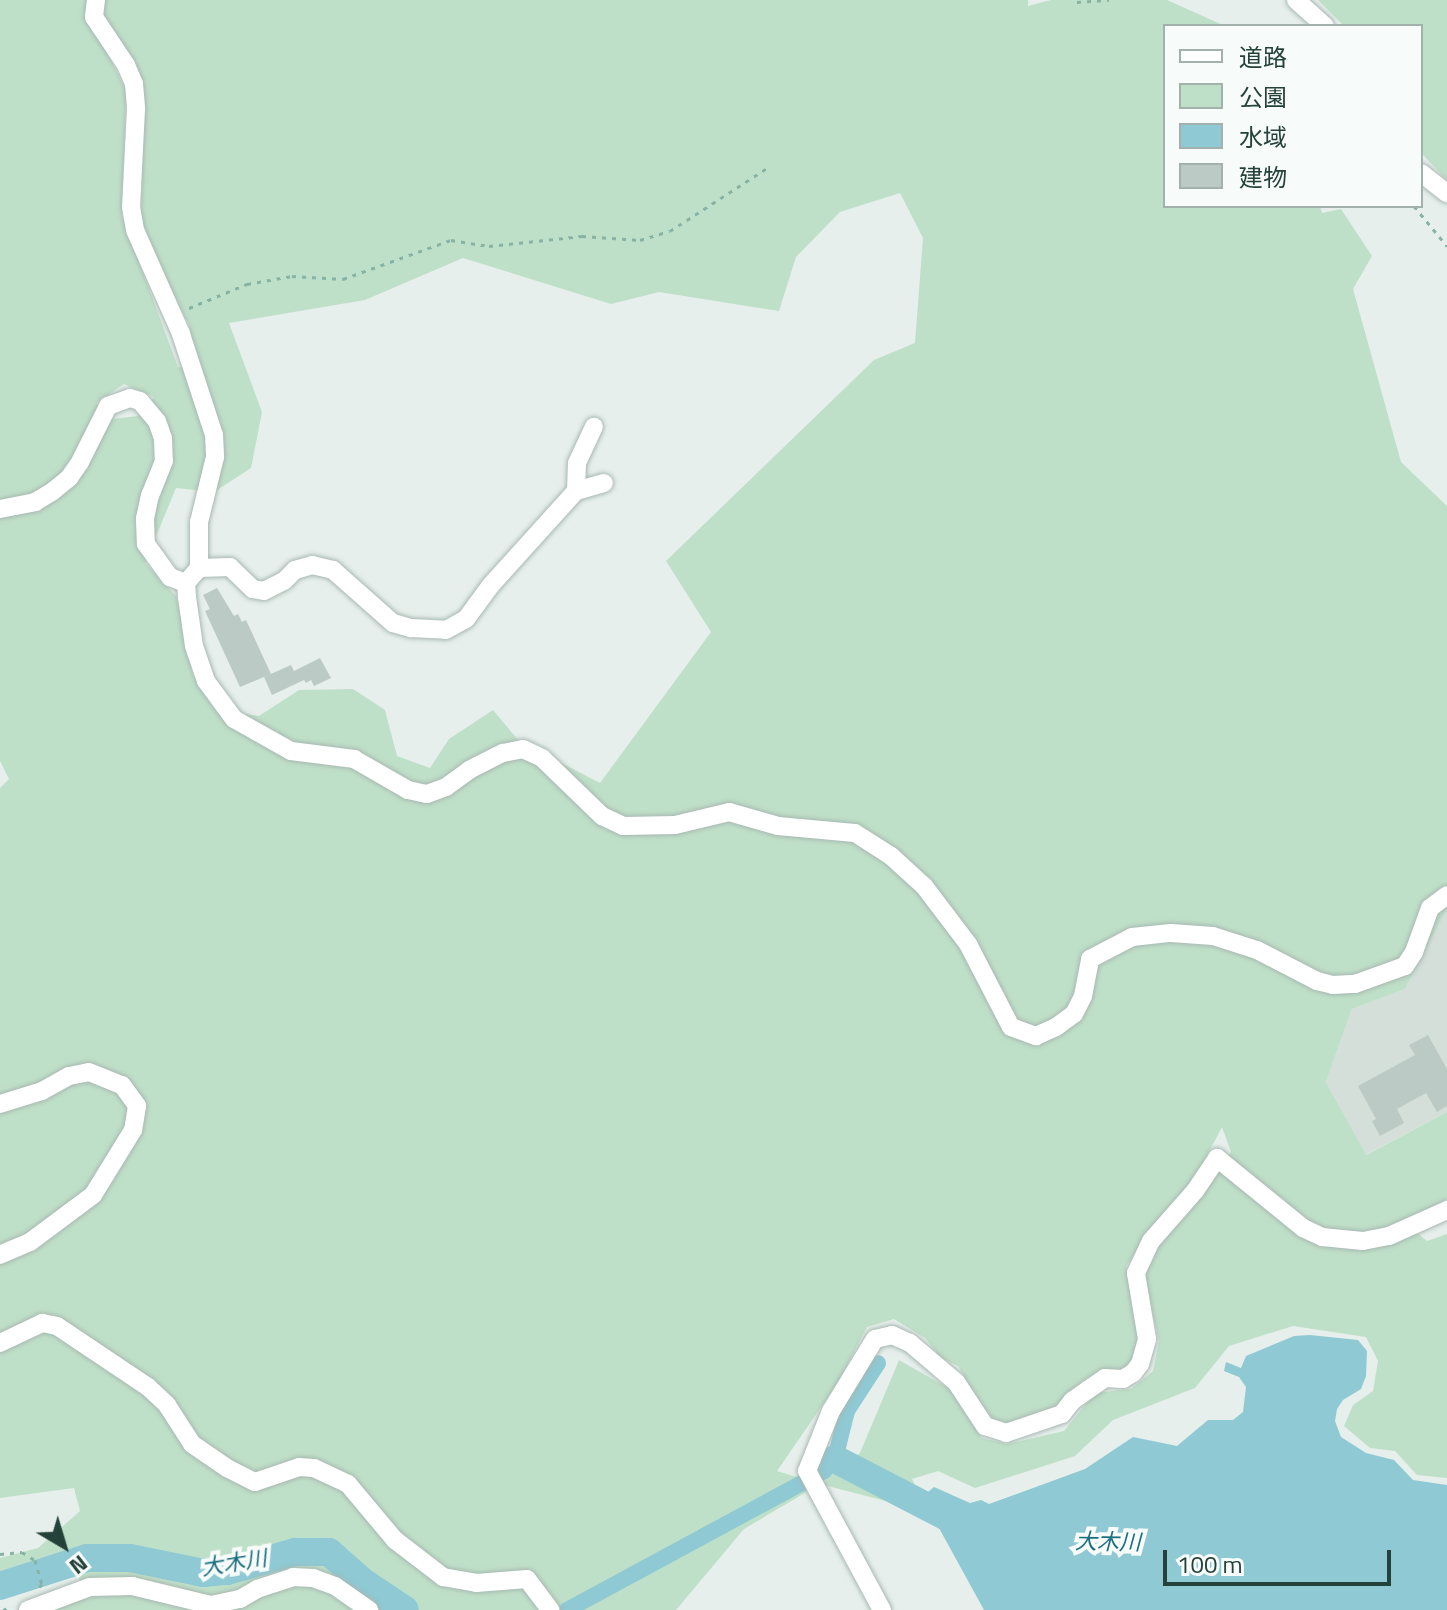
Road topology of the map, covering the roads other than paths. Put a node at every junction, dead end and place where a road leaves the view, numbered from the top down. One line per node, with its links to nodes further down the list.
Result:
1 (96, 0): 10 (street)
2 (1296, 0): 3 (street)
3 (1323, 24)
4 (1423, 175): 5 (street)
5 (1447, 193)
6 (594, 427): 8 (street)
7 (604, 483): 8 (street)
8 (576, 491): 10 (street)
9 (0, 509): 11 (street)
10 (199, 568): 11 (street)
11 (186, 583): 12 (street)
12 (1447, 895)
13 (0, 1104): 15 (street)
14 (1447, 1210): 20 (street)
15 (0, 1255)
16 (0, 1343): 17 (street)
17 (546, 1604)
18 (28, 1610): 19 (street)
19 (369, 1610)
20 (882, 1610)

